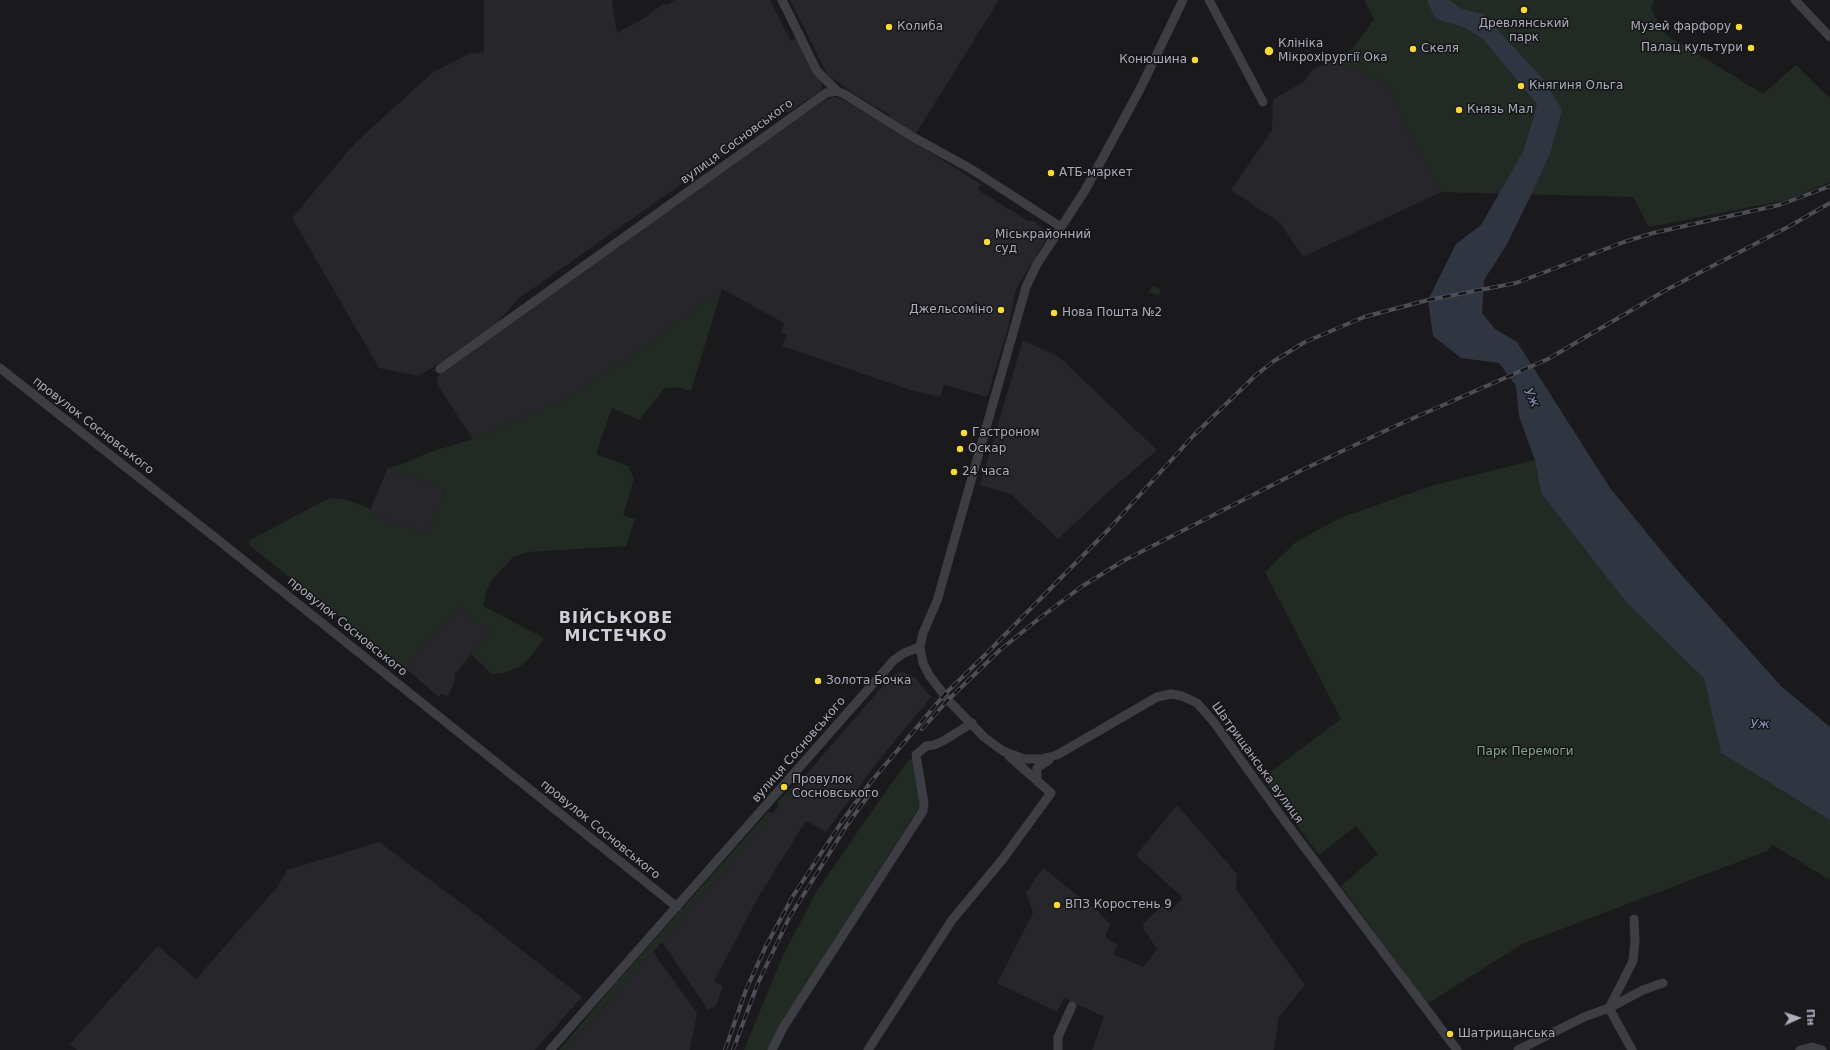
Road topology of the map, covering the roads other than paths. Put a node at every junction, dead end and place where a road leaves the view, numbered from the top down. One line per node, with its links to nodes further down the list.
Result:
1 (782, 0): 6 (street)
2 (1183, 0): 8 (street)
3 (1209, 0): 7 (street)
4 (1795, 0): 5 (street)
5 (1830, 36)
6 (837, 91): 8 (street); 10 (street, вулиця Сосновського)
7 (1263, 102)
8 (1060, 227): 11 (street)
9 (0, 368): 16 (street, провулок Сосновського)
10 (440, 369)
11 (920, 647): 12 (street, Шатрищанська вулиця); 16 (street, вулиця Сосновського)
12 (972, 723): 13 (street, Шатрищанська вулиця); 22 (street)
13 (1003, 751): 14 (street, Шатрищанська вулиця); 15 (street)
14 (1057, 756): 15 (street); 25 (street, Шатрищанська вулиця)
15 (1037, 781): 23 (street)
16 (677, 907): 21 (street, вулиця Сосновського)
17 (1634, 919): 20 (street)
18 (1663, 983): 20 (street)
19 (1072, 1006): 24 (street)
20 (1609, 1008): 26 (street); 27 (street)
21 (550, 1050)
22 (772, 1050)
23 (868, 1050)
24 (1058, 1050)
25 (1457, 1050)
26 (1518, 1050)
27 (1632, 1050)
28 (1800, 1050): 29 (street)
29 (1822, 1050)

